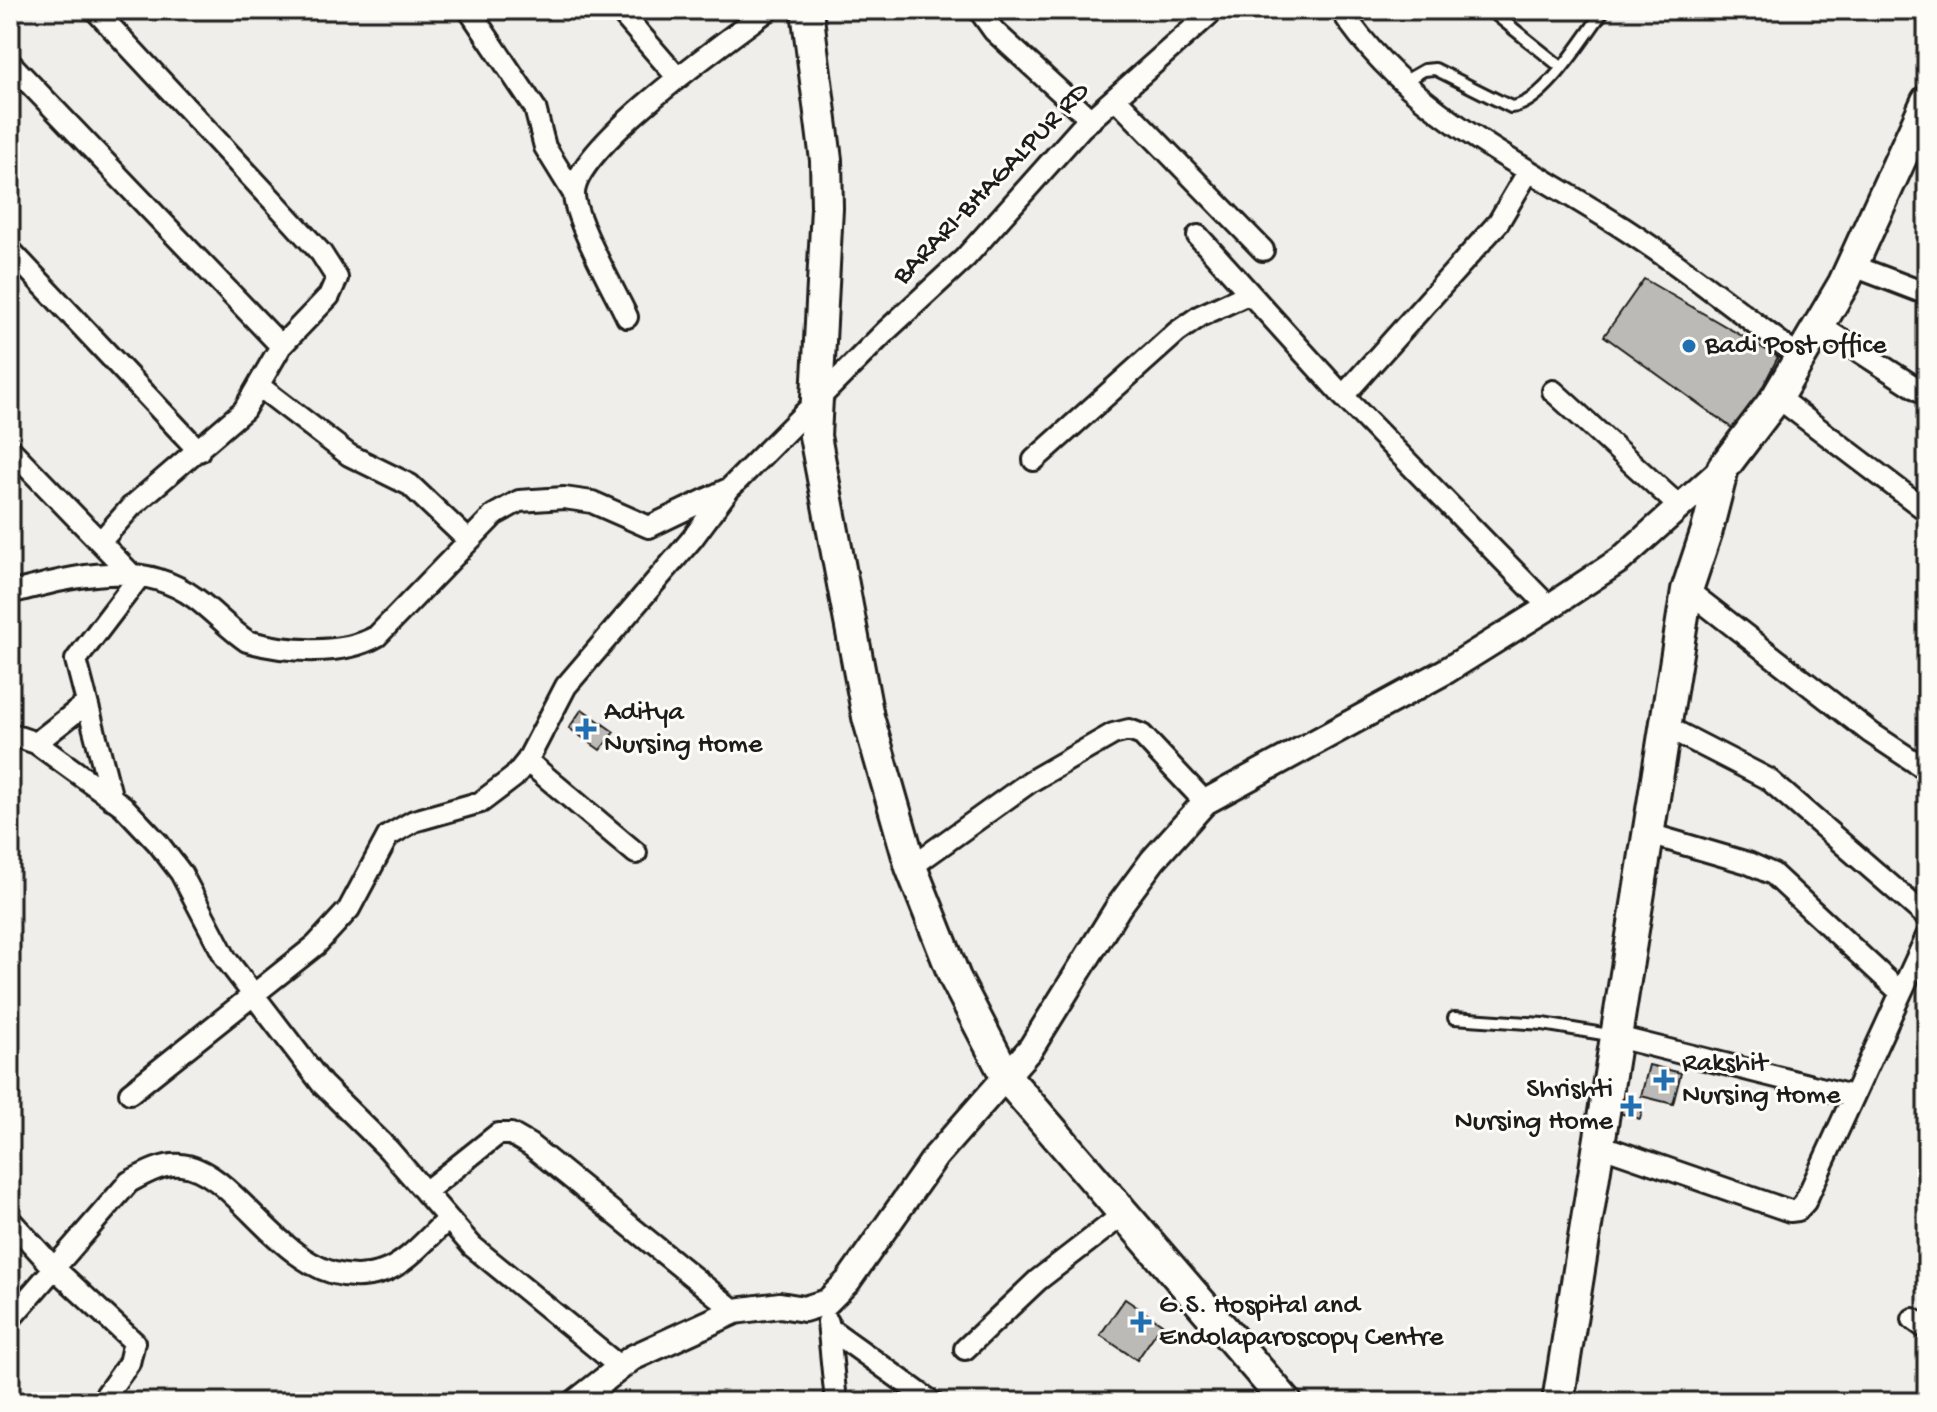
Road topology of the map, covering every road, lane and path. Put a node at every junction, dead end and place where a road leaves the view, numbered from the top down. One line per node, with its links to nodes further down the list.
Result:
1 (95, 10): 28 (street)
2 (469, 10): 19 (street)
3 (619, 10): 13 (street)
4 (768, 10): 13 (street)
5 (807, 10): 35 (main road)
6 (979, 10): 17 (street)
7 (1214, 10): 15 (street, BARARI-BHAGALPUR RD)
8 (1341, 10): 14 (street)
9 (1604, 10): 12 (lane)
10 (1498, 12): 12 (lane)
11 (10, 63): 28 (street)
12 (1561, 67): 14 (lane)
13 (678, 78): 19 (street)
14 (1403, 82): 18 (street)
15 (1115, 98): 17 (street, BARARI-BHAGALPUR RD); 22 (street)
16 (1927, 101): 23 (main road)
17 (1091, 120): 35 (street, BARARI-BHAGALPUR RD)
18 (1528, 172): 29 (street); 33 (street)
19 (574, 194): 26 (street)
20 (1198, 236): 24 (street)
21 (10, 250): 37 (street)
22 (1263, 250)
23 (1851, 265): 25 (street); 27 (main road)
24 (1248, 294): 33 (street); 38 (street)
25 (1927, 294)
26 (627, 317)
27 (1820, 326): 29 (main road); 32 (street)
28 (281, 346): 30 (street)
29 (1801, 358): 34 (main road)
30 (259, 386): 37 (street); 43 (street)
31 (1553, 391): 41 (street)
32 (1927, 395)
33 (1343, 396): 48 (street)
34 (1777, 397): 39 (main road); 42 (street)
35 (815, 402): 40 (street, BARARI-BHAGALPUR RD); 59 (main road)
36 (10, 449): 44 (street)
37 (199, 451): 44 (street)
38 (1034, 460)
39 (1723, 468): 41 (street); 46 (main road)
40 (729, 489): 43 (street); 53 (street)
41 (1681, 508): 48 (street)
42 (1927, 511)
43 (468, 540): 45 (street)
44 (101, 541): 45 (street)
45 (135, 575): 47 (street); 49 (street)
46 (1687, 590): 50 (main road); 54 (street)
47 (10, 593)
48 (1549, 607): 56 (street)
49 (87, 703): 52 (street); 55 (street)
50 (1663, 725): 57 (main road); 60 (street)
51 (10, 734): 52 (street)
52 (36, 743): 55 (street)
53 (527, 761): 58 (street); 63 (street)
54 (1927, 770)
55 (112, 799): 63 (street)
56 (1205, 802): 59 (street); 66 (street)
57 (1649, 834): 62 (street); 65 (main road)
58 (636, 853)
59 (911, 867): 66 (main road)
60 (1927, 917)
61 (1927, 936): 62 (street)
62 (1899, 991): 68 (street)
63 (253, 993): 67 (street); 70 (street)
64 (1454, 1018): 65 (lane)
65 (1617, 1037): 68 (street); 69 (main road)
66 (1007, 1078): 71 (main road); 75 (street)
67 (130, 1093)
68 (1852, 1096): 69 (street)
69 (1599, 1145): 86 (main road)
70 (425, 1192): 72 (street); 76 (street)
71 (1125, 1213): 79 (street); 85 (main road)
72 (448, 1219): 74 (street); 80 (street)
73 (10, 1220): 74 (street)
74 (53, 1267): 77 (street); 81 (street)
75 (827, 1302): 76 (street); 78 (street)
76 (735, 1311): 80 (street)
77 (10, 1319)
78 (829, 1328): 83 (street); 84 (street)
79 (965, 1349)
80 (626, 1362): 82 (street)
81 (101, 1402)
82 (576, 1402)
83 (836, 1402)
84 (932, 1402)
85 (1286, 1402)
86 (1558, 1402)

